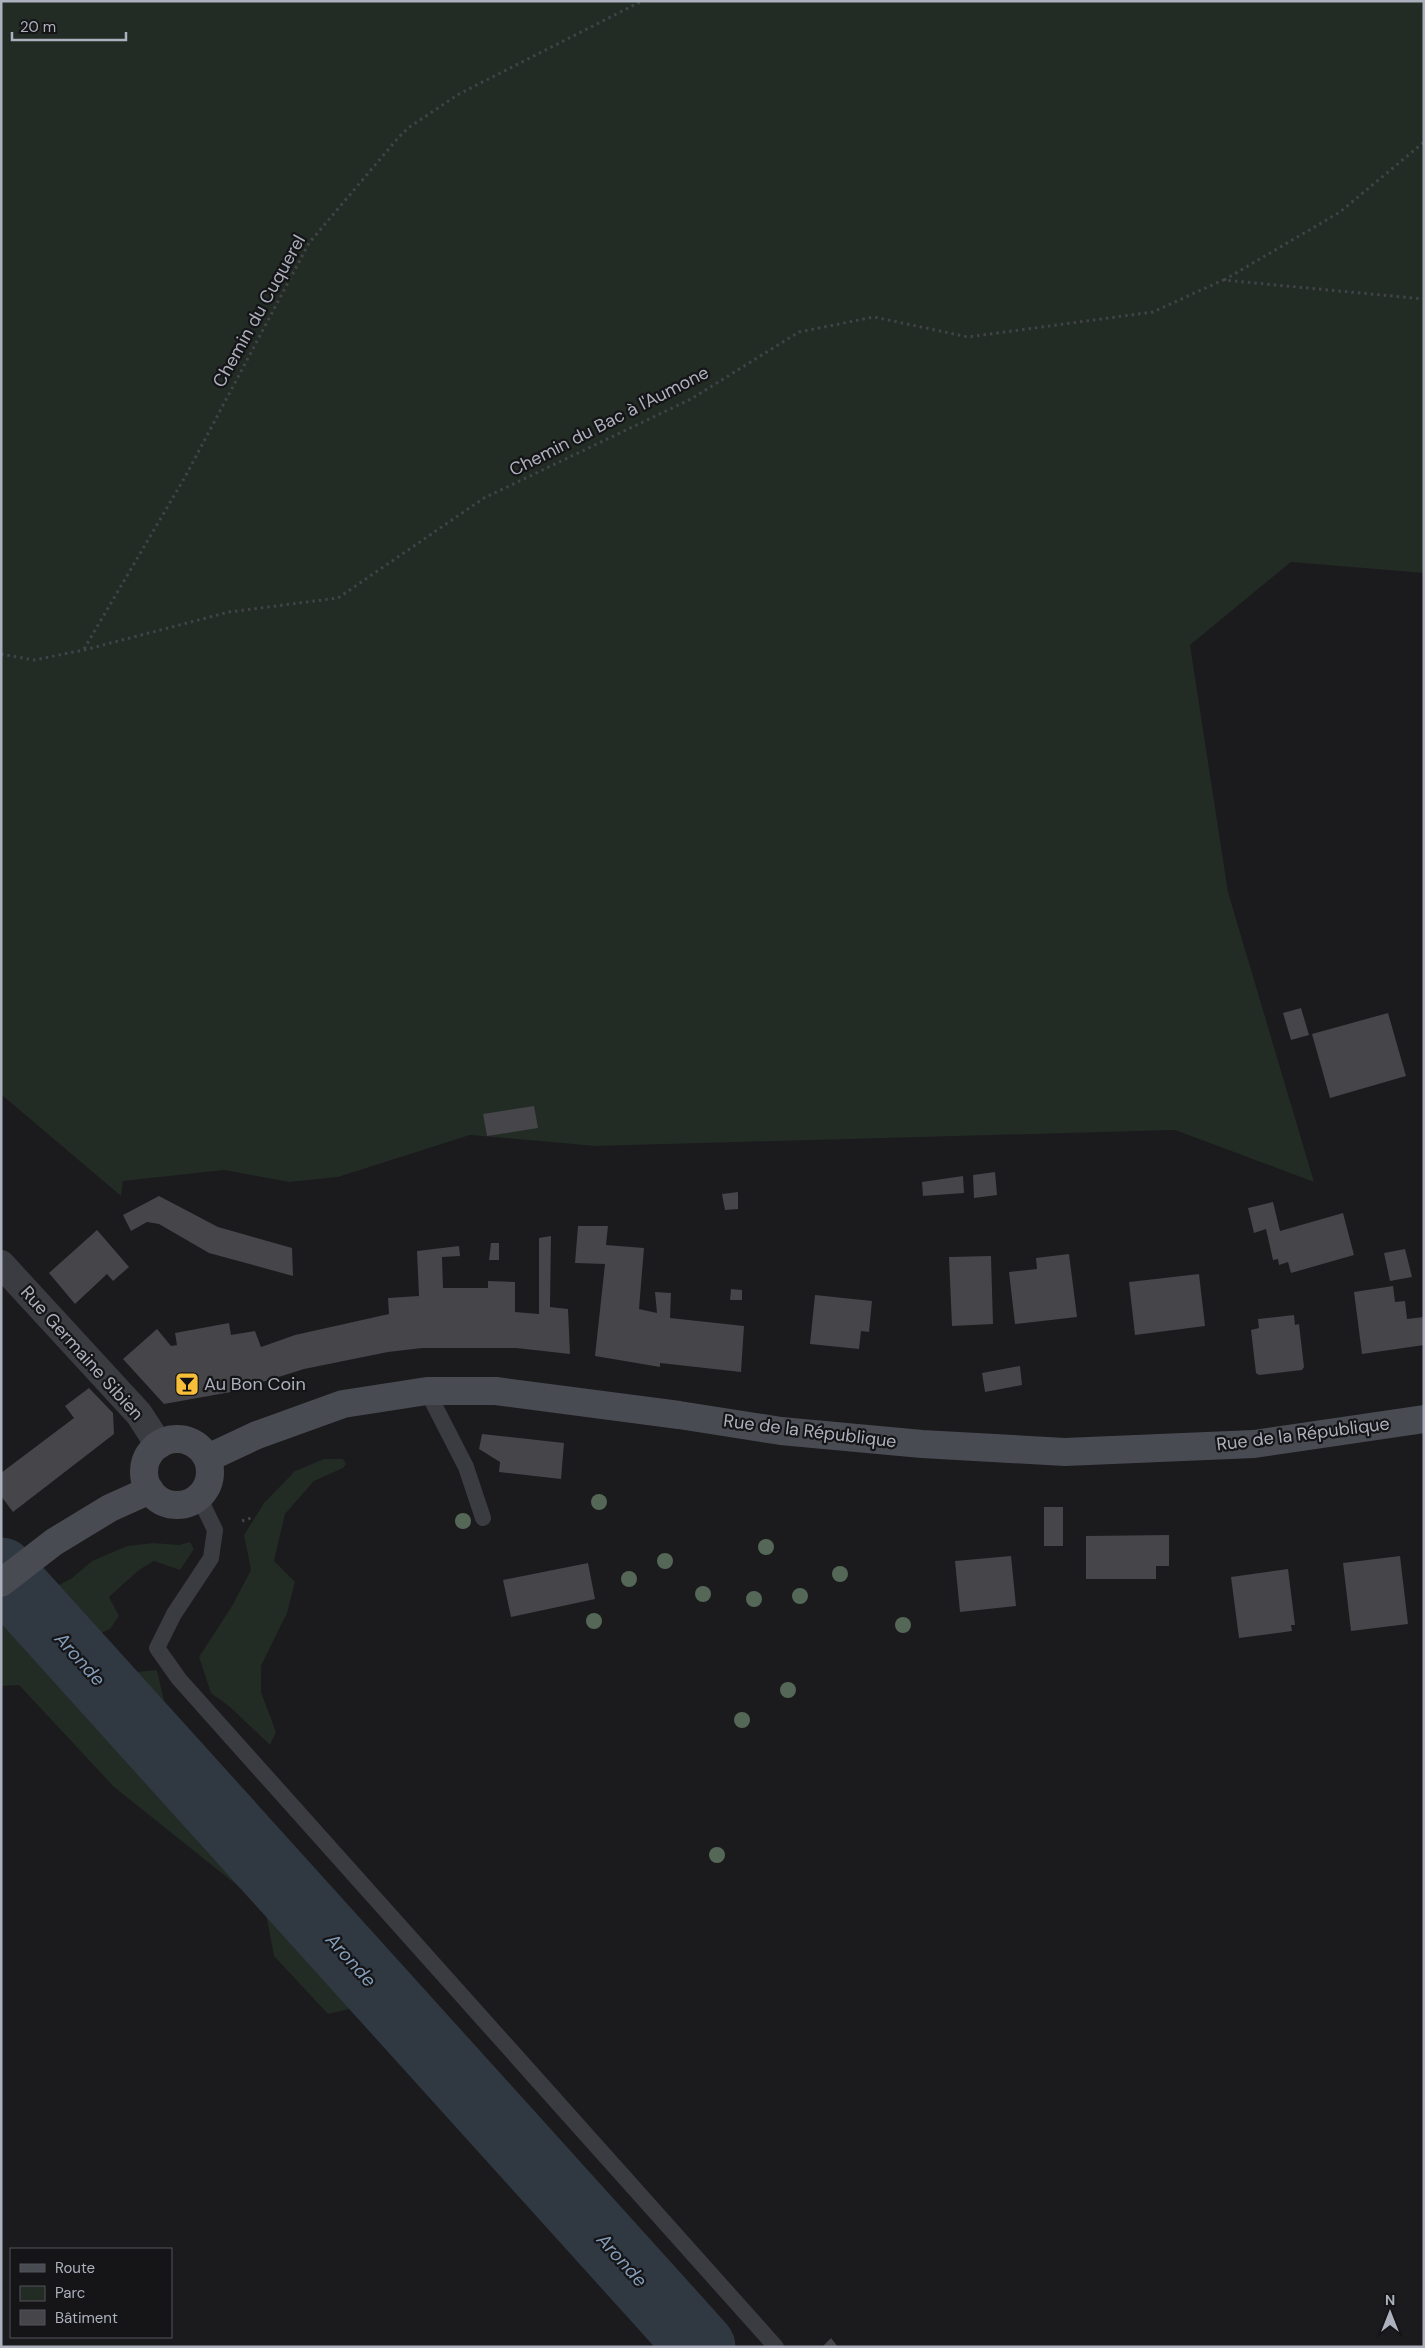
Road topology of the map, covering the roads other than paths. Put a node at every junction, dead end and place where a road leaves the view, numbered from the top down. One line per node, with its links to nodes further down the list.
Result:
1 (1, 1264): 4 (street, Rue Germaine Sibien)
2 (426, 1391): 3 (main road, Rue de la République); 5 (main road, Rue de la République); 8 (lane)
3 (1424, 1419)
4 (160, 1444): 5 (main road); 6 (main road)
5 (208, 1458): 7 (main road)
6 (150, 1490): 7 (main road); 9 (main road)
7 (199, 1497): 10 (lane)
8 (483, 1518)
9 (1, 1583)
10 (776, 2347)

